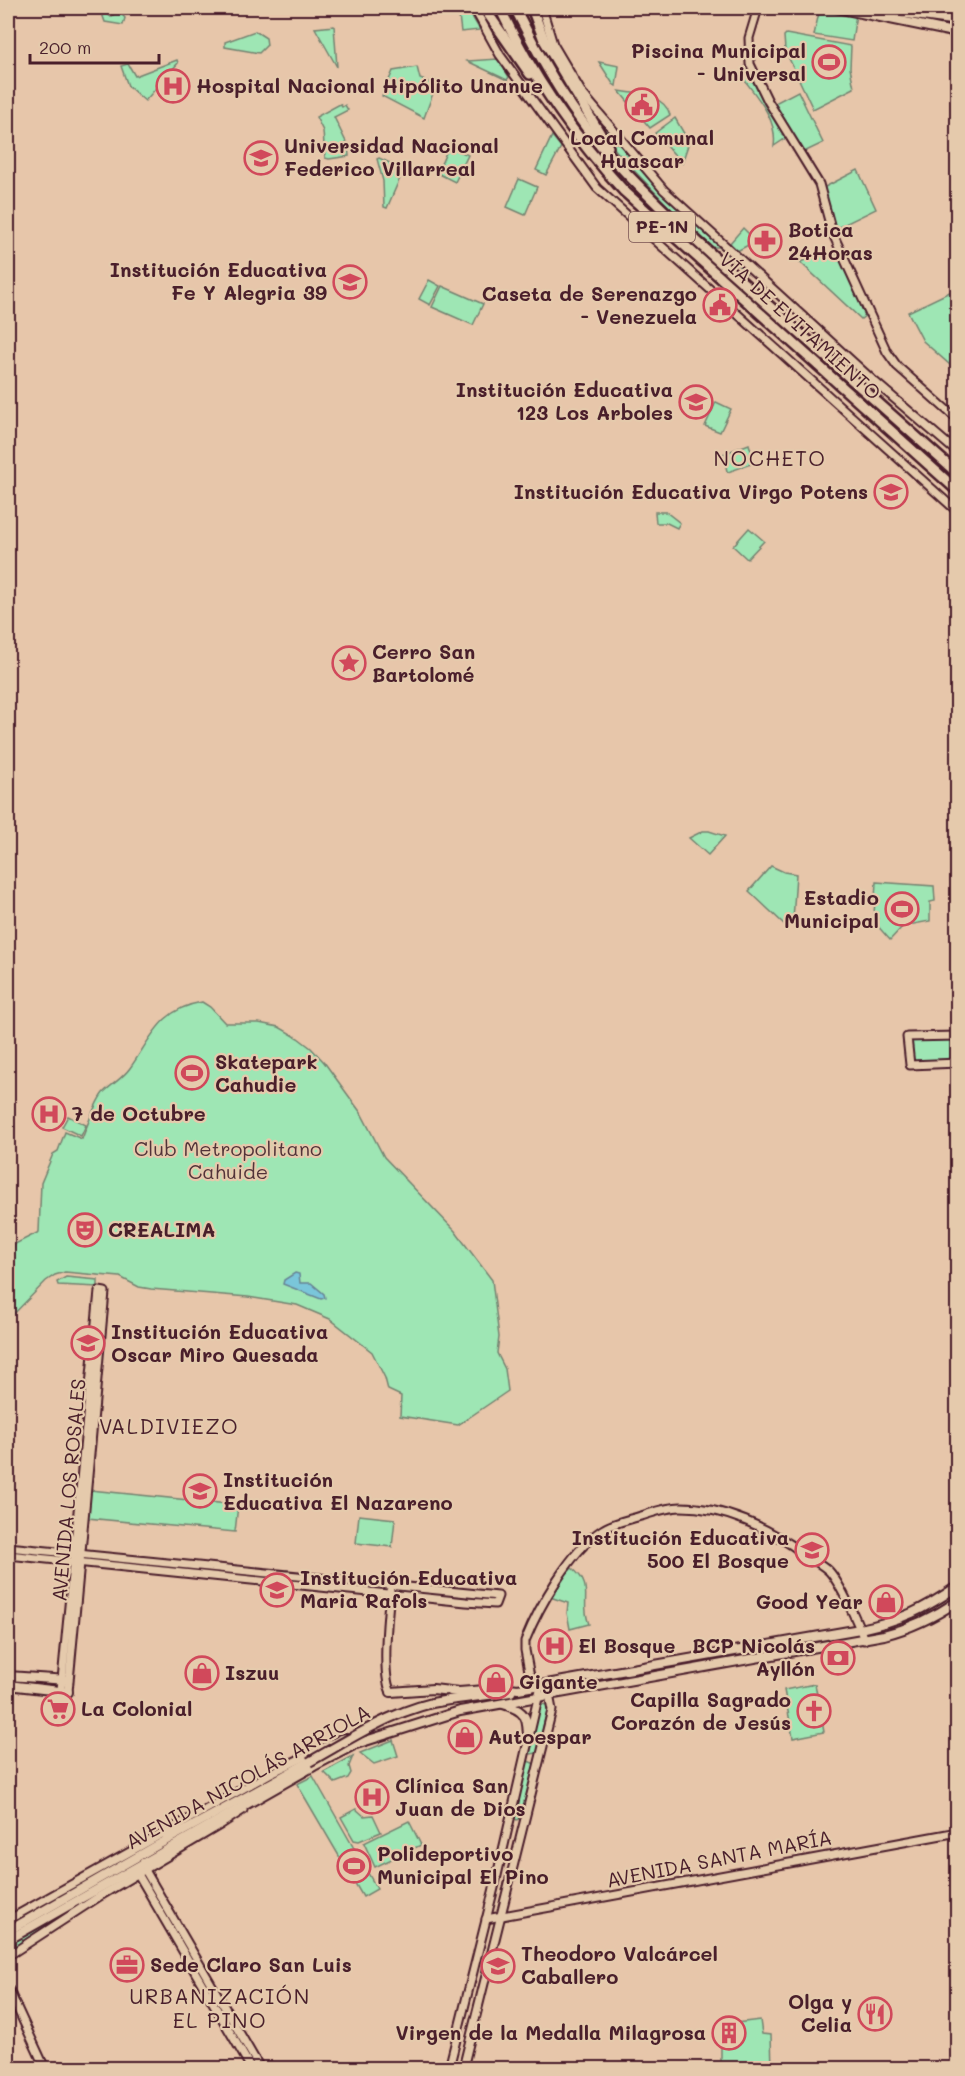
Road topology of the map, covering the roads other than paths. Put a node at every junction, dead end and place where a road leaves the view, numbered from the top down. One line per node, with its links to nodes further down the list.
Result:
1 (474, 8): 18 (street)
2 (484, 8): 12 (highway)
3 (500, 8): 12 (highway, VÍA DE EVITAMIENTO / PE-1N)
4 (515, 8): 13 (highway, VÍA DE EVITAMIENTO / PE-1N)
5 (532, 8): 13 (highway)
6 (542, 8): 15 (street)
7 (758, 8): 14 (street)
8 (837, 8): 11 (main road)
9 (861, 8): 10 (main road)
10 (957, 21)
11 (957, 33)
12 (543, 87): 17 (highway, VÍA DE EVITAMIENTO / PE-1N)
13 (613, 159): 16 (highway, VÍA DE EVITAMIENTO / PE-1N)
14 (957, 420)
15 (957, 453)
16 (957, 474)
17 (957, 491)
18 (957, 512)
19 (957, 1036): 20 (street)
20 (957, 1063)
21 (102, 1291): 23 (street, AVENIDA LOS ROSALES)
22 (8, 1547): 23 (street)
23 (77, 1553): 25 (street, AVENIDA LOS ROSALES); 26 (street)
24 (8, 1555): 25 (street)
25 (76, 1562): 29 (street); 35 (street, AVENIDA LOS ROSALES)
26 (391, 1586): 28 (street); 29 (street)
27 (957, 1586): 32 (main road)
28 (466, 1593): 31 (street); 31 (street)
29 (390, 1596): 31 (street); 41 (street)
30 (957, 1601): 33 (main road, AVENIDA NICOLÁS ARRIOLA)
31 (466, 1602)
32 (860, 1629): 33 (street); 37 (main road); 38 (street)
33 (864, 1640): 42 (main road, AVENIDA NICOLÁS ARRIOLA)
34 (8, 1676): 35 (main road)
35 (65, 1680): 40 (street, AVENIDA LOS ROSALES)
36 (8, 1685): 40 (main road)
37 (544, 1685): 38 (main road); 42 (street); 43 (street)
38 (532, 1687): 39 (main road)
39 (518, 1689): 41 (main road); 52 (main road, AVENIDA NICOLÁS ARRIOLA, bridge)
40 (64, 1691)
41 (391, 1692)
42 (550, 1696): 43 (main road, AVENIDA NICOLÁS ARRIOLA); 49 (street)
43 (538, 1698): 44 (main road, AVENIDA NICOLÁS ARRIOLA); 46 (street)
44 (502, 1704): 46 (main road); 47 (main road, AVENIDA NICOLÁS ARRIOLA)
45 (341, 1739): 47 (main road); 50 (street)
46 (528, 1741): 48 (street)
47 (351, 1746): 51 (main road, AVENIDA NICOLÁS ARRIOLA)
48 (525, 1756): 49 (street); 58 (street)
49 (540, 1760): 57 (street)
50 (290, 1764): 52 (main road); 55 (street)
51 (266, 1794): 56 (street); 61 (main road, AVENIDA NICOLÁS ARRIOLA)
52 (228, 1806): 53 (main road, AVENIDA NICOLÁS ARRIOLA)
53 (186, 1830): 55 (main road); 60 (main road, AVENIDA NICOLÁS ARRIOLA)
54 (957, 1832): 57 (street, AVENIDA SANTA MARÍA)
55 (165, 1834): 59 (street)
56 (141, 1872): 62 (street); 66 (street)
57 (501, 1917): 58 (street, AVENIDA SANTA MARÍA); 65 (street)
58 (486, 1919): 64 (street)
59 (8, 1920)
60 (8, 1931)
61 (8, 1940)
62 (8, 1956)
63 (8, 1989): 67 (street)
64 (460, 2024): 65 (street); 70 (street)
65 (474, 2027): 71 (street)
66 (241, 2044): 68 (street); 69 (street)
67 (45, 2068)
68 (251, 2068)
69 (260, 2068)
70 (449, 2068)
71 (463, 2068)

